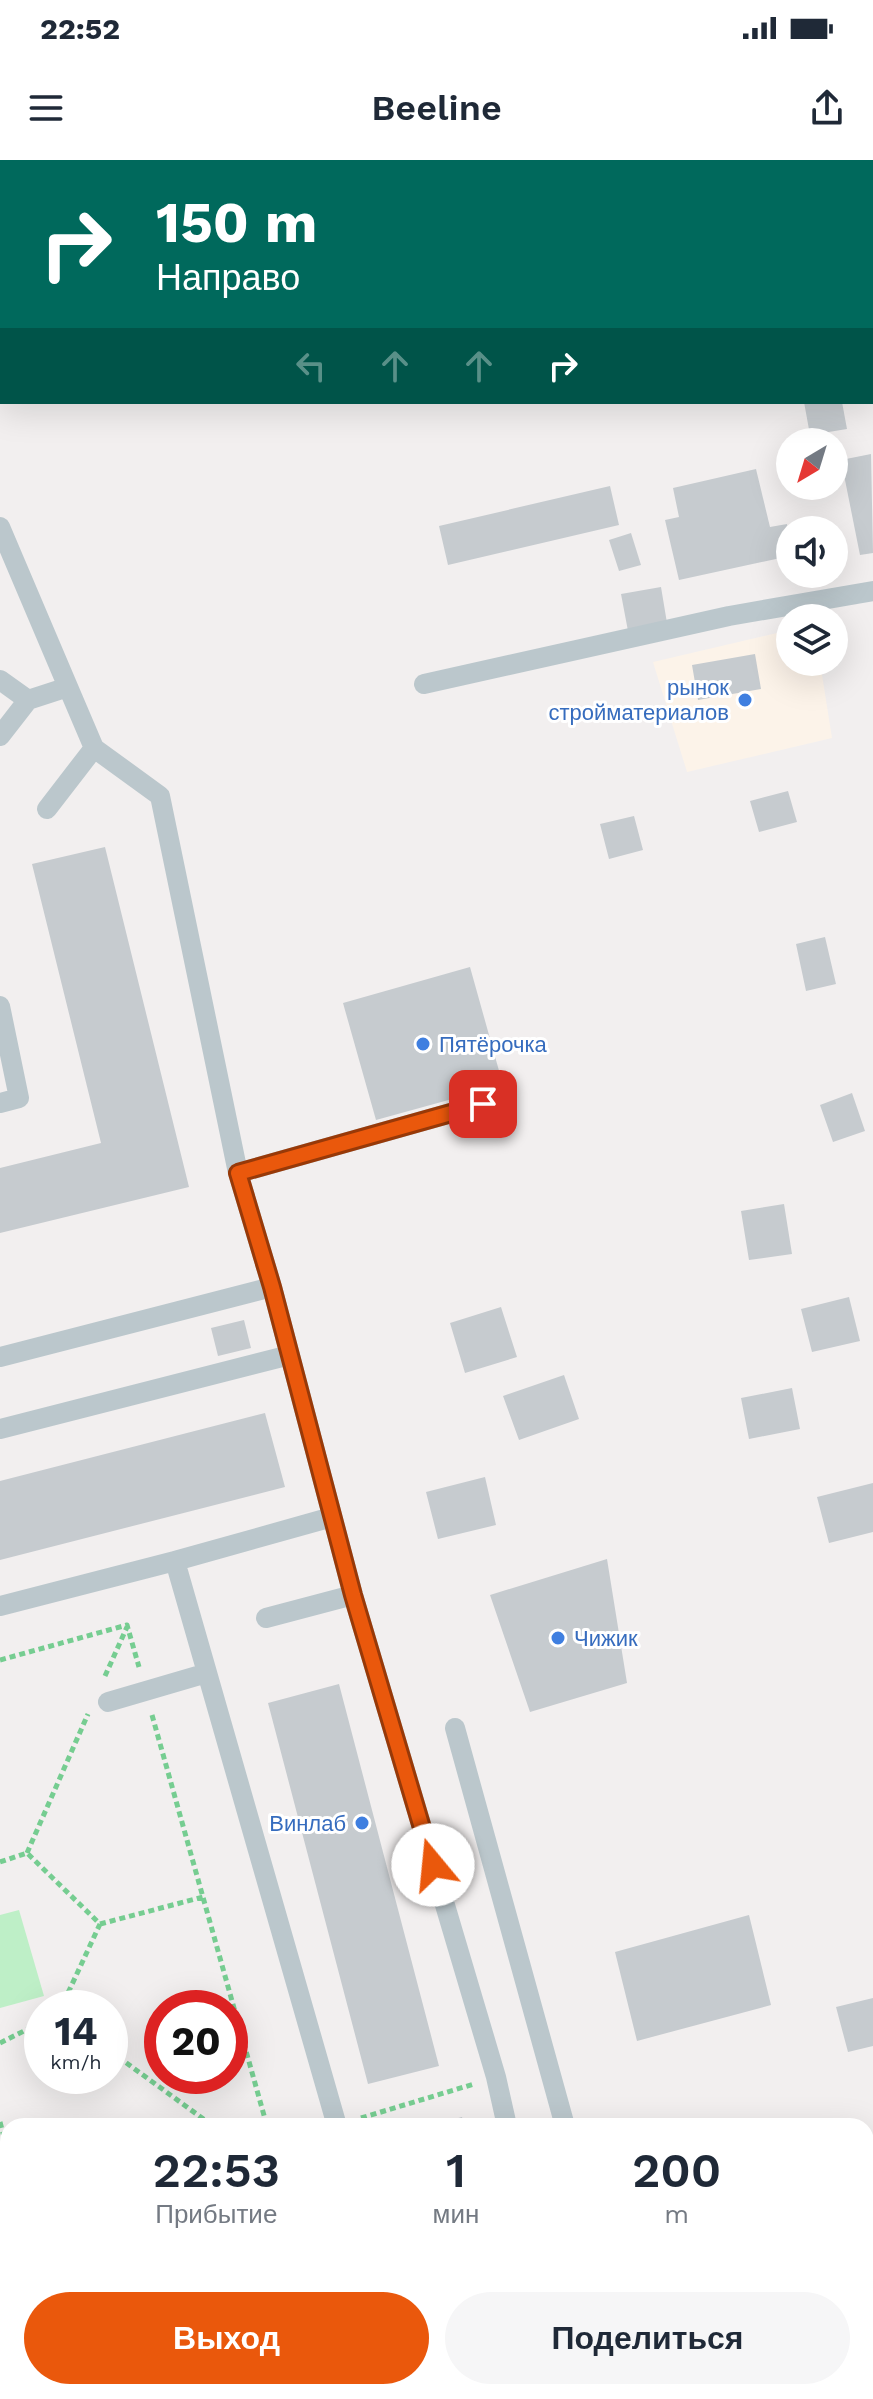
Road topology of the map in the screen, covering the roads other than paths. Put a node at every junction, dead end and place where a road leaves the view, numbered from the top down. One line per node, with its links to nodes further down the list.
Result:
1 (0, 527): 5 (lane)
2 (873, 591): 4 (lane)
3 (0, 680): 6 (lane)
4 (424, 684)
5 (68, 687): 6 (lane); 8 (lane)
6 (28, 700): 7 (lane)
7 (0, 736)
8 (94, 748): 9 (lane); 13 (lane)
9 (47, 809)
10 (0, 1006): 11 (lane)
11 (0, 1103)
12 (483, 1104): 13 (lane)
13 (238, 1173): 14 (lane)
14 (272, 1287): 15 (lane); 16 (lane)
15 (290, 1355): 17 (lane); 18 (lane)
16 (0, 1357)
17 (0, 1429)
18 (332, 1517): 19 (lane); 20 (lane)
19 (175, 1561): 21 (lane); 23 (lane)
20 (353, 1595): 22 (lane); 27 (lane)
21 (0, 1606)
22 (266, 1618)
23 (207, 1673): 24 (lane); 26 (lane)
24 (100, 1698)
25 (455, 1728): 28 (lane)
26 (335, 2118)
27 (505, 2118)
28 (563, 2118)

